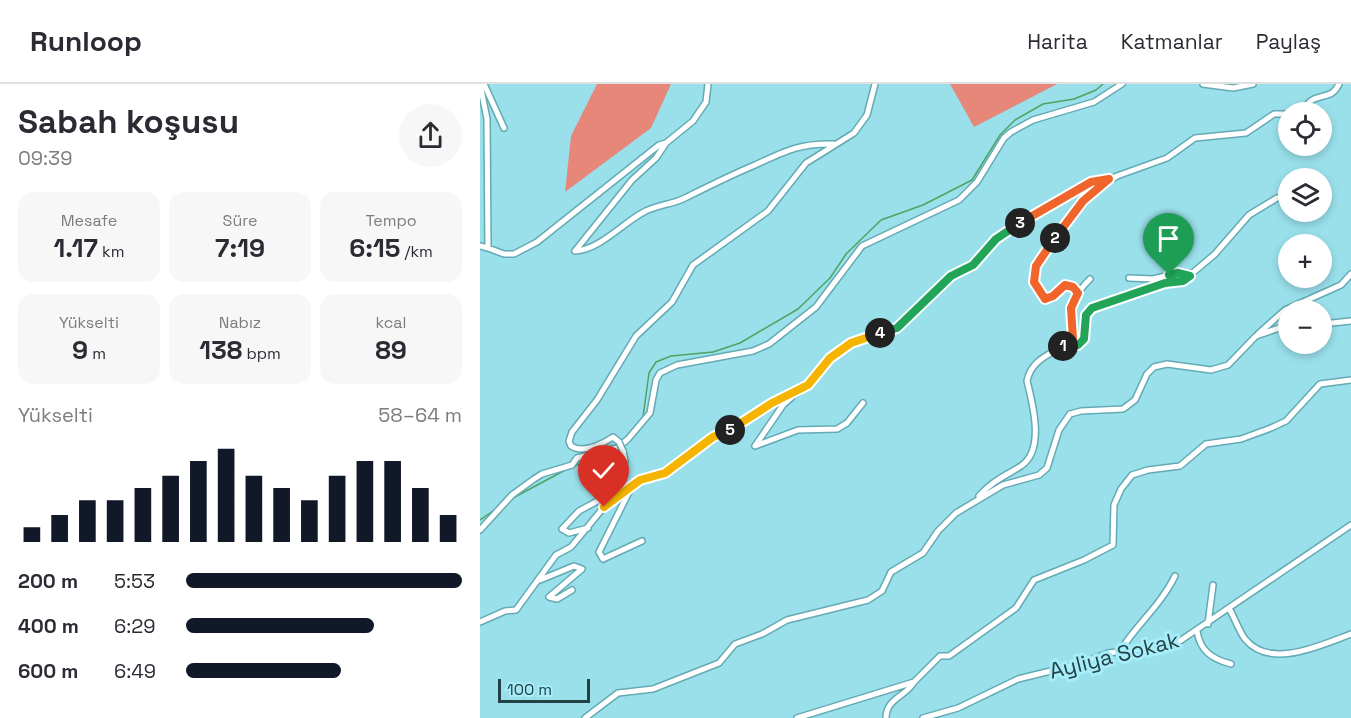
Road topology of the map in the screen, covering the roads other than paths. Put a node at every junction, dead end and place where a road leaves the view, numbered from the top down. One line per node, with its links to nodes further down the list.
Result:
1 (482, 84): 11 (street); 12 (street)
2 (708, 84): 13 (street)
3 (874, 84): 14 (street)
4 (1122, 84): 38 (street)
5 (1203, 84): 6 (street)
6 (1253, 84)
7 (1339, 84): 8 (street)
8 (1309, 102)
9 (480, 111): 11 (street)
10 (1278, 114): 15 (street)
11 (487, 119): 18 (street)
12 (504, 128)
13 (666, 143): 14 (street); 18 (street)
14 (834, 144): 33 (street, bridge)
15 (1109, 179): 23 (street); 30 (street)
16 (1277, 198): 20 (street)
17 (480, 246): 18 (street)
18 (488, 248)
19 (1351, 274): 27 (street)
20 (1190, 276): 21 (street); 28 (street)
21 (1129, 278)
22 (1090, 279): 23 (street)
23 (1078, 293): 28 (street)
24 (1351, 321): 25 (street)
25 (1332, 323)
26 (1278, 329): 27 (street)
27 (1256, 336): 34 (street)
28 (1058, 347): 34 (street)
29 (1351, 380): 51 (street)
30 (797, 393): 31 (street); 32 (street)
31 (863, 403)
32 (633, 485): 35 (street); 39 (street)
33 (605, 497): 35 (street); 37 (street)
34 (976, 500): 53 (street)
35 (604, 507): 37 (street)
36 (1351, 525): 44 (street, Ayliya Sokak)
37 (588, 527): 41 (street)
38 (480, 530)
39 (642, 541)
40 (1175, 576): 49 (street)
41 (536, 583): 43 (street); 45 (street)
42 (1213, 585): 46 (street)
43 (572, 590)
44 (1230, 610): 46 (street, Ayliya Sokak); 48 (street)
45 (480, 622)
46 (1208, 624): 47 (street, Ayliya Sokak)
47 (1197, 631): 49 (street, Ayliya Sokak); 50 (street)
48 (1351, 634)
49 (1120, 651): 56 (street, Ayliya Sokak)
50 (1231, 664)
51 (914, 682): 52 (street); 55 (street)
52 (822, 715): 54 (street)
53 (585, 718)
54 (797, 718)
55 (886, 718)
56 (923, 718)

